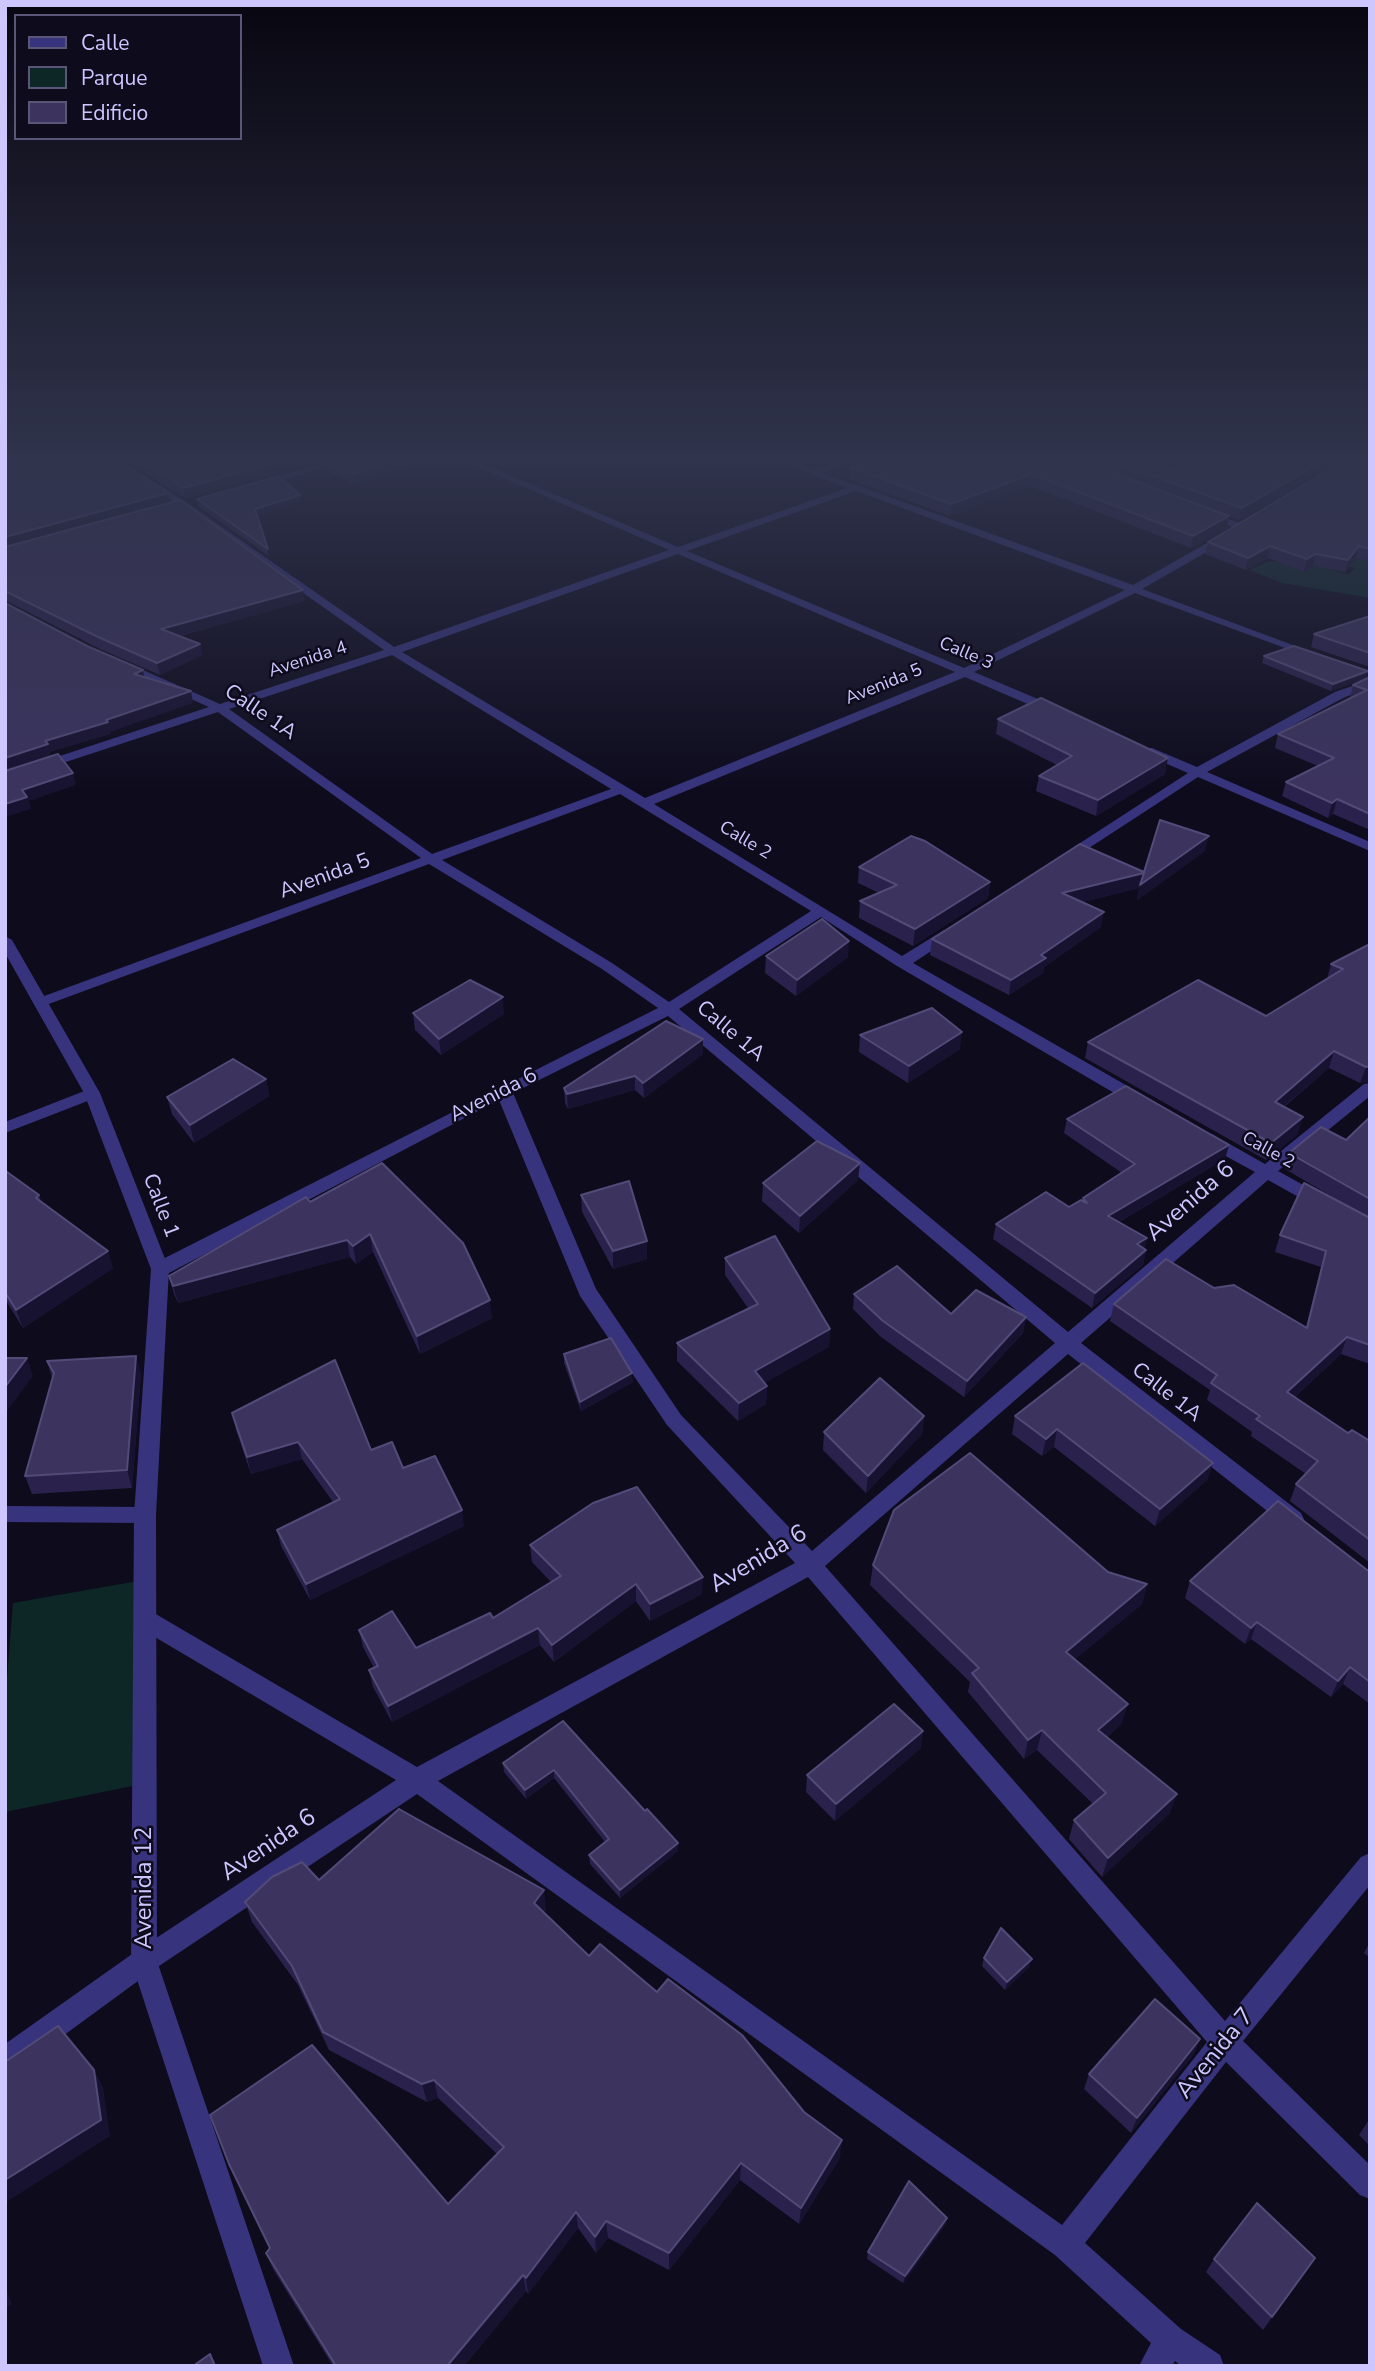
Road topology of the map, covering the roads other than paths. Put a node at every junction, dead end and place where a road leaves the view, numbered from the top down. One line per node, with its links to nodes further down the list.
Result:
1 (281, 573): 7 (street, Calle 2)
2 (617, 573): 7 (street, Avenida 4)
3 (730, 573): 10 (street, Calle 3)
4 (1083, 573): 6 (street)
5 (1163, 573): 6 (street, Avenida 5)
6 (1131, 591): 9 (street); 10 (street, Avenida 5)
7 (393, 651): 12 (street, Avenida 4); 17 (street, Calle 2)
8 (108, 658): 12 (street, Calle 1A)
9 (1326, 660)
10 (965, 672): 13 (street, Calle 3); 18 (street, Avenida 5)
11 (1368, 677): 15 (street)
12 (220, 708): 16 (street, Avenida 4); 20 (street, Calle 1A)
13 (1063, 714)
14 (1136, 746): 15 (street)
15 (1198, 772): 19 (street); 21 (street)
16 (5, 778)
17 (622, 789): 18 (street, Calle 2); 20 (street, Avenida 5)
18 (645, 803): 22 (street, Calle 2)
19 (1370, 847)
20 (432, 860): 26 (street, Avenida 5); 27 (street, Calle 1A)
21 (1050, 867)
22 (821, 911): 25 (street, Calle 2); 27 (street, Avenida 6)
23 (959, 926): 25 (street)
24 (5, 941): 26 (street, Calle 1)
25 (902, 963): 31 (street, Calle 2)
26 (41, 1002): 30 (street, Calle 1)
27 (669, 1009): 29 (street, Avenida 6); 37 (street, Calle 1A)
28 (1370, 1088): 34 (street, Avenida 6)
29 (504, 1091): 36 (street, Avenida 6); 41 (street)
30 (92, 1093): 32 (street); 36 (street, Calle 1)
31 (1157, 1110)
32 (5, 1128)
33 (1193, 1130): 34 (street, Calle 2)
34 (1266, 1172): 35 (street, Calle 2); 37 (street, Avenida 6)
35 (1335, 1210)
36 (160, 1269): 38 (street, Calle 1)
37 (1068, 1343): 40 (street, Calle 1A); 41 (street, Avenida 6)
38 (145, 1515): 39 (street); 42 (street, Avenida 12)
39 (7, 1517)
40 (1305, 1528)
41 (811, 1565): 43 (street, Avenida 6); 46 (street)
42 (146, 1620): 43 (street); 45 (street, Avenida 12)
43 (416, 1780): 45 (street, Avenida 6); 49 (street)
44 (1370, 1865): 46 (street, Avenida 7)
45 (144, 1961): 47 (street, Avenida 6); 51 (street, Avenida 12)
46 (1225, 2042): 48 (street); 49 (street, Avenida 7)
47 (5, 2061)
48 (1370, 2185)
49 (1065, 2245): 50 (street)
50 (1170, 2340): 52 (street); 53 (street)
51 (279, 2366)
52 (1154, 2366)
53 (1209, 2366)

